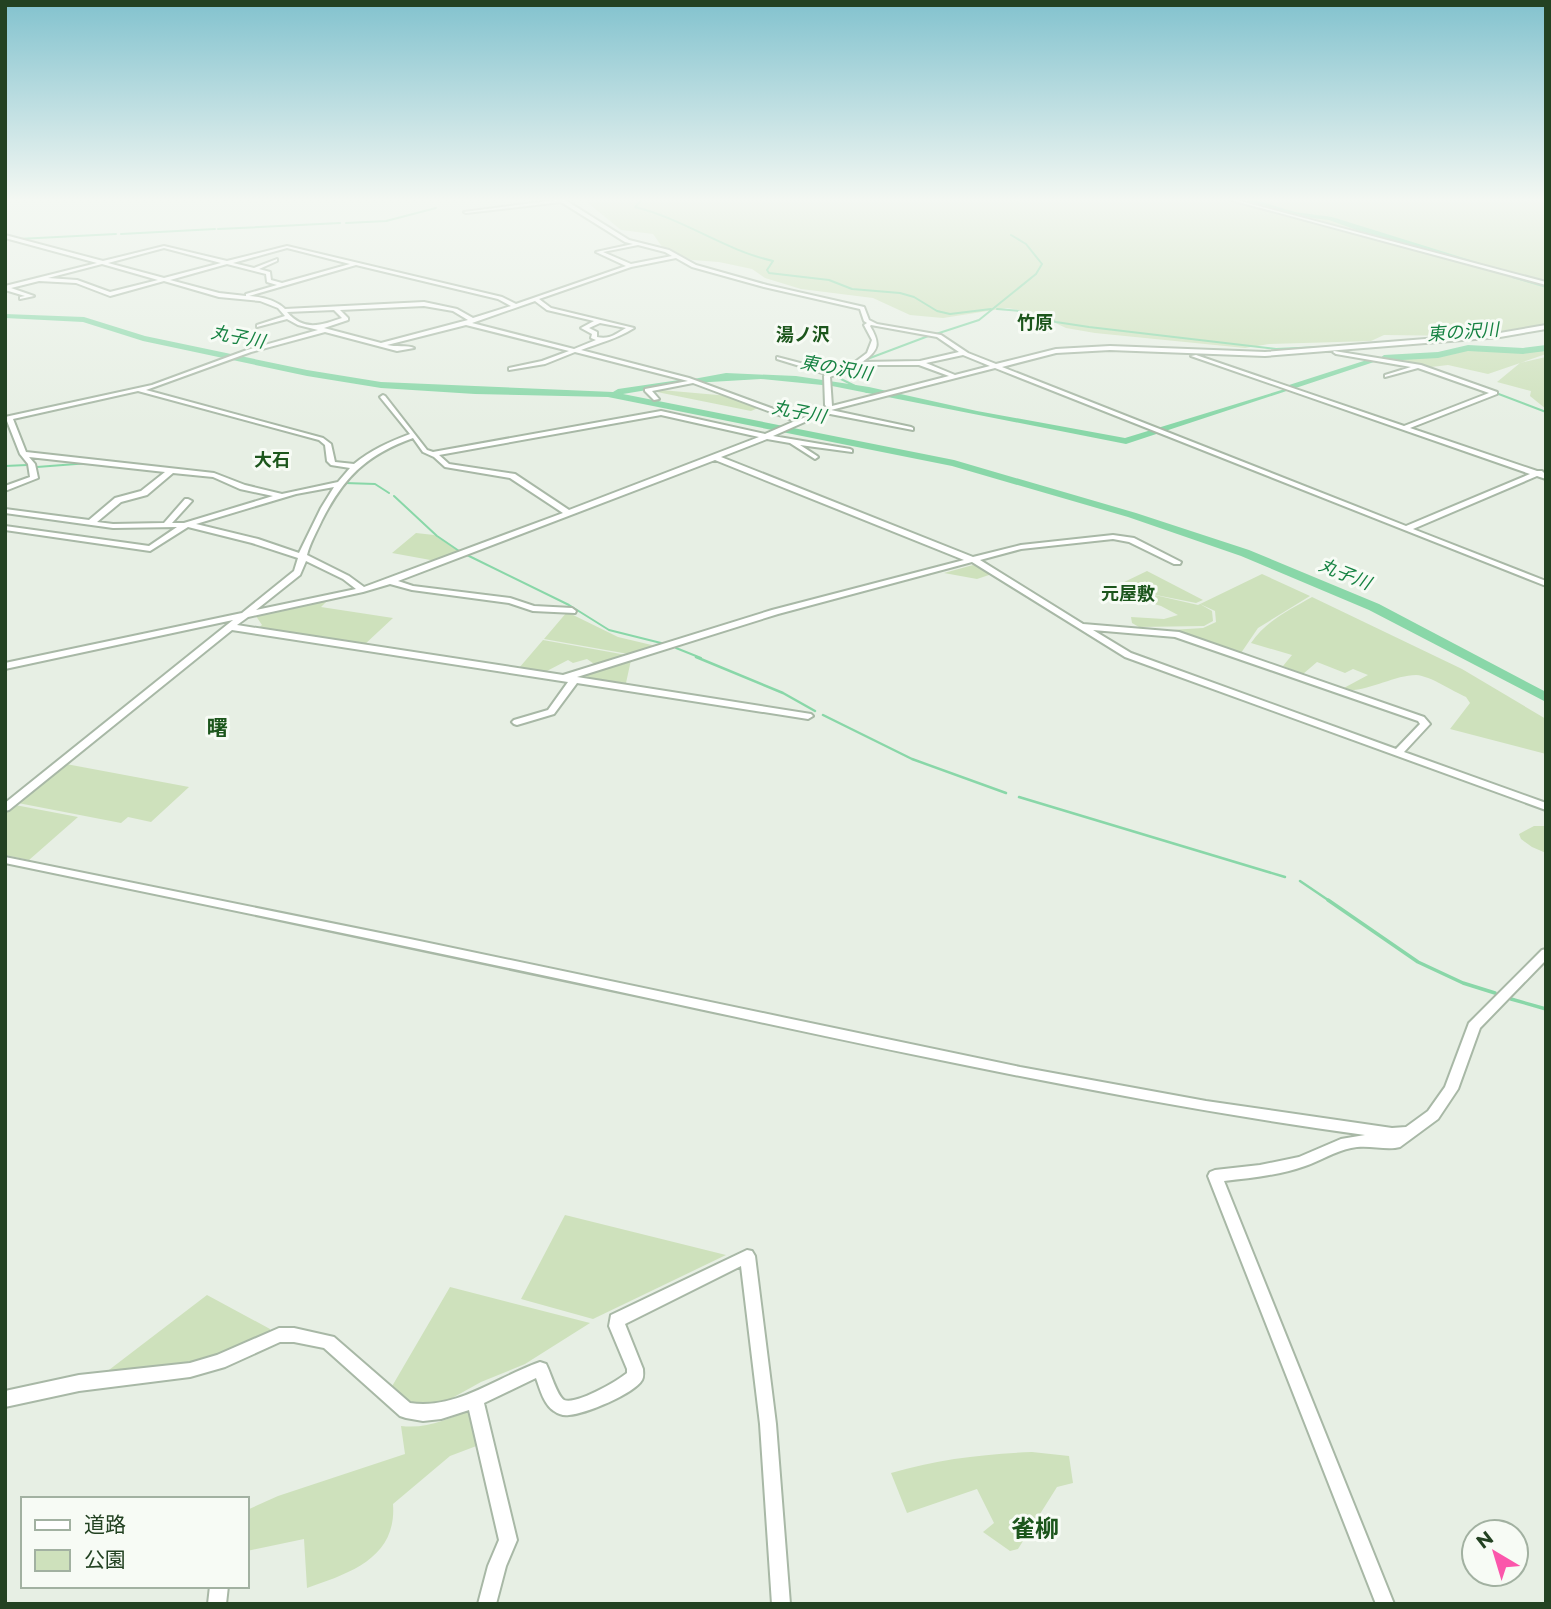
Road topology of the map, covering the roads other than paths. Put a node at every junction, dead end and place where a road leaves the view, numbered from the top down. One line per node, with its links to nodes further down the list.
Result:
1 (51, 275): 10 (street)
2 (147, 275): 11 (street)
3 (181, 275): 11 (street)
4 (270, 275): 13 (street)
5 (315, 275): 13 (street)
6 (406, 275): 18 (street)
7 (605, 275): 17 (street)
8 (727, 275): 24 (street)
9 (1518, 275): 12 (street)
10 (36, 279): 11 (street); 14 (street)
11 (164, 280): 16 (street)
12 (1546, 284)
13 (282, 285): 16 (street)
14 (6, 288): 15 (street)
15 (22, 298)
16 (241, 298): 20 (street)
17 (537, 300): 18 (street); 22 (street)
18 (514, 305): 23 (street)
19 (336, 309): 20 (street); 23 (street); 27 (street)
20 (284, 311): 21 (street)
21 (288, 317): 25 (street); 27 (street)
22 (599, 321): 28 (street); 28 (street)
23 (469, 322): 29 (street); 32 (street)
24 (871, 323): 33 (street); 37 (street)
25 (260, 326)
26 (1546, 327): 31 (street)
27 (323, 329): 29 (street); 45 (street)
28 (602, 340): 32 (street)
29 (382, 344): 30 (street)
30 (411, 348)
31 (1319, 349): 34 (street); 39 (street)
32 (575, 351): 40 (street); 44 (street)
33 (963, 352): 36 (street); 38 (street)
34 (1181, 352): 38 (street); 53 (street)
35 (779, 358): 41 (street)
36 (920, 363): 37 (street); 42 (street)
37 (854, 364): 41 (street)
38 (995, 366): 42 (street); 76 (street)
39 (1419, 366): 43 (street); 53 (street)
40 (511, 369)
41 (830, 373): 48 (street)
42 (953, 376): 48 (street)
43 (1387, 376)
44 (696, 382): 47 (street); 49 (street)
45 (139, 390): 50 (street); 62 (street)
46 (383, 397): 54 (street)
47 (656, 399)
48 (828, 408): 49 (street); 51 (street); 52 (street)
49 (786, 416): 51 (street)
50 (7, 419): 58 (street)
51 (799, 422): 55 (street)
52 (911, 429)
53 (1404, 429): 65 (street)
54 (414, 435): 59 (street); 62 (street)
55 (768, 437): 56 (street); 59 (street); 60 (street)
56 (788, 439): 57 (street); 61 (street)
57 (850, 451)
58 (23, 454): 63 (street); 67 (street)
59 (432, 454): 71 (street)
60 (714, 457): 71 (street); 78 (street)
61 (816, 457)
62 (353, 466): 66 (street)
63 (172, 470): 68 (street); 72 (street)
64 (1546, 470): 65 (street)
65 (1541, 475): 76 (street)
66 (342, 483): 68 (street); 77 (street)
67 (5, 489)
68 (283, 496): 73 (street)
69 (188, 501): 74 (street)
70 (5, 511): 72 (street)
71 (568, 513): 80 (street)
72 (91, 523): 74 (street)
73 (187, 524): 74 (street); 75 (street); 77 (street)
74 (166, 525)
75 (5, 528)
76 (1406, 529): 81 (street)
77 (302, 558): 82 (street); 84 (street)
78 (975, 561): 79 (street); 85 (street); 88 (street)
79 (1177, 562)
80 (391, 582): 82 (street); 83 (street)
81 (1546, 584)
82 (363, 590): 84 (street)
83 (572, 611)
84 (246, 615): 86 (street); 87 (street)
85 (1079, 625): 92 (street); 92 (street)
86 (231, 627): 88 (street); 94 (street)
87 (5, 666)
88 (564, 678): 89 (street)
89 (575, 679): 90 (street); 91 (street)
90 (808, 716)
91 (517, 722)
92 (1398, 753): 93 (street)
93 (1546, 807)
94 (5, 808)
95 (5, 860): 97 (street)
96 (1546, 953): 97 (street)
97 (1409, 1132): 102 (street)
98 (475, 1398): 99 (street); 100 (street); 101 (street)
99 (5, 1399)
100 (487, 1604)
101 (781, 1604)
102 (1385, 1604)

